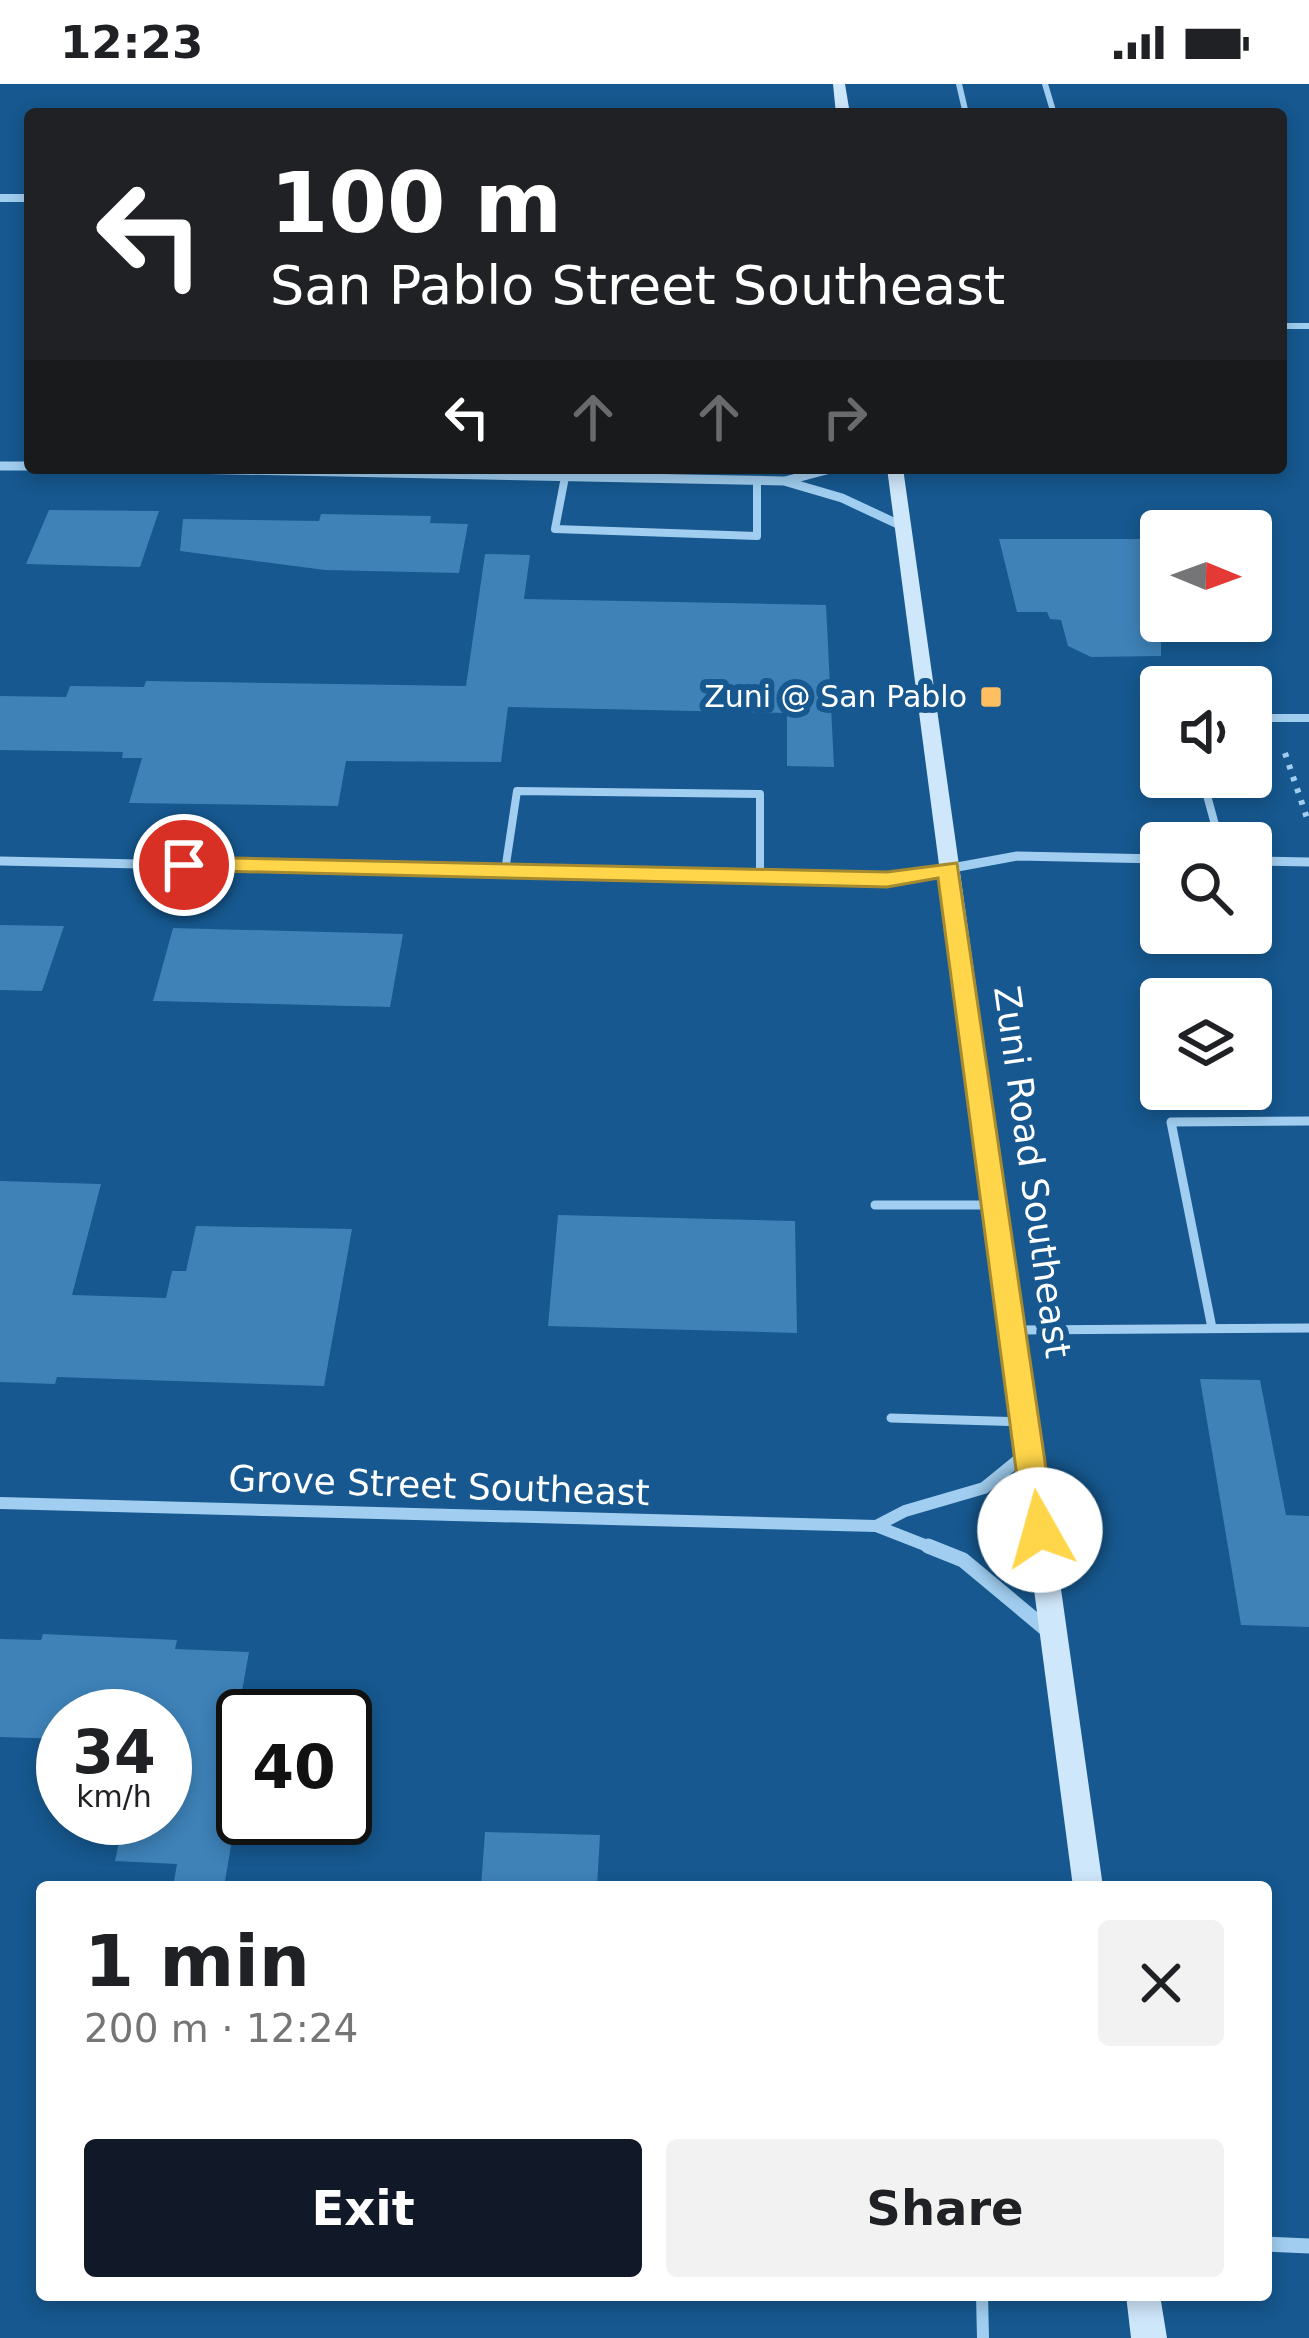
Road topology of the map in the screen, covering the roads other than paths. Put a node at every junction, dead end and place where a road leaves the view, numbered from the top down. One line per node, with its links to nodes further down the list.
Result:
1 (423, 474): 6 (street)
2 (633, 474): 6 (street)
3 (669, 474): 7 (street)
4 (811, 474): 8 (street)
5 (896, 474): 9 (street, Zuni Road Southeast)
6 (565, 477): 7 (lane)
7 (758, 481): 8 (street)
8 (784, 481): 9 (street)
9 (904, 527): 16 (street, Zuni Road Southeast)
10 (1272, 718): 11 (lane)
11 (1309, 718)
12 (1140, 859): 16 (street)
13 (0, 861): 17 (street)
14 (1272, 861): 15 (street)
15 (1309, 862)
16 (948, 869): 18 (street); 20 (street, Zuni Road Southeast)
17 (506, 872): 18 (street); 18 (lane)
18 (760, 877)
19 (1309, 1121): 22 (lane)
20 (994, 1204): 21 (lane); 24 (street, Zuni Road Southeast)
21 (875, 1205)
22 (1212, 1328): 23 (lane); 24 (lane)
23 (1309, 1328)
24 (1012, 1330): 26 (street, Zuni Road Southeast)
25 (891, 1418): 26 (lane)
26 (1027, 1437): 28 (street, Grove Street Southeast); 29 (street, Zuni Road Southeast)
27 (0, 1503): 28 (street, Grove Street Southeast)
28 (876, 1526): 29 (street, Grove Street Southeast)
29 (1054, 1636): 30 (street, Zuni Road Southeast)
30 (1087, 1881)
31 (1272, 2244): 32 (street)
32 (1309, 2246)
33 (982, 2301): 35 (lane)
34 (1144, 2301): 36 (street)
35 (983, 2338)
36 (1148, 2338)

